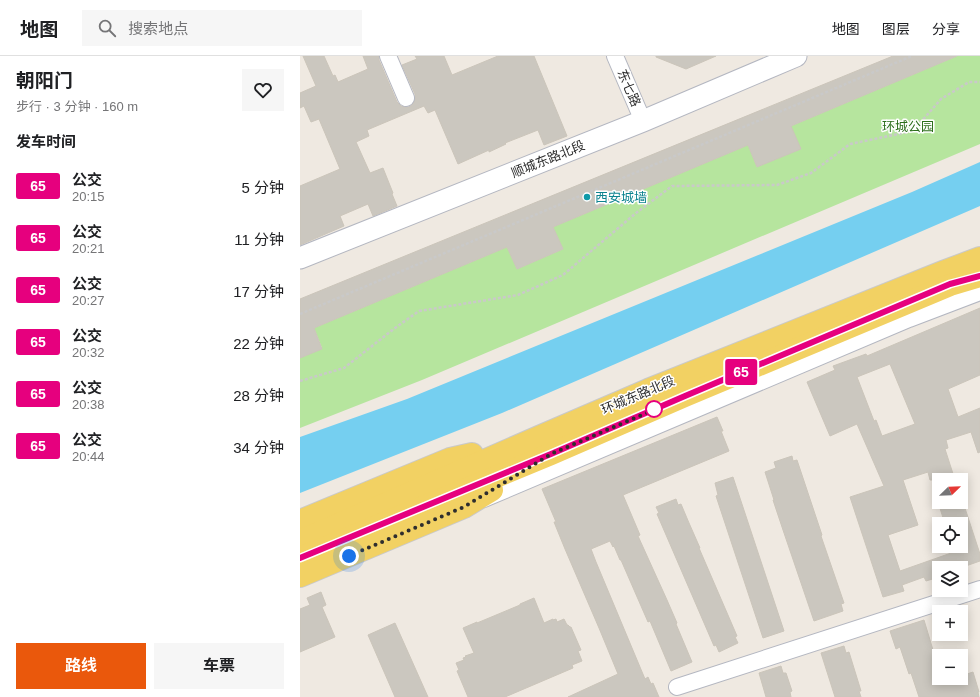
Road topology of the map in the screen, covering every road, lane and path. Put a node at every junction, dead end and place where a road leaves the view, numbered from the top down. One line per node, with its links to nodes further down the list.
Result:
1 (388, 56): 6 (street)
2 (615, 56): 7 (street, 东七路)
3 (796, 56): 7 (street, 顺城东路北段)
4 (912, 56): 12 (path)
5 (980, 82): 13 (path)
6 (406, 98)
7 (643, 121): 8 (street, 顺城东路北段)
8 (300, 258)
9 (980, 258): 14 (main road, 环城东路北段)
10 (980, 276): 14 (main road, 环城东路北段)
11 (980, 292): 15 (street)
12 (300, 314)
13 (300, 381)
14 (546, 445): 15 (main road); 16 (main road); 17 (main road, 环城东路北段); 18 (main road, 环城东路北段)
15 (464, 507): 19 (main road)
16 (300, 521)
17 (300, 541)
18 (300, 558)
19 (300, 576)
20 (980, 589): 21 (street)
21 (678, 687)

